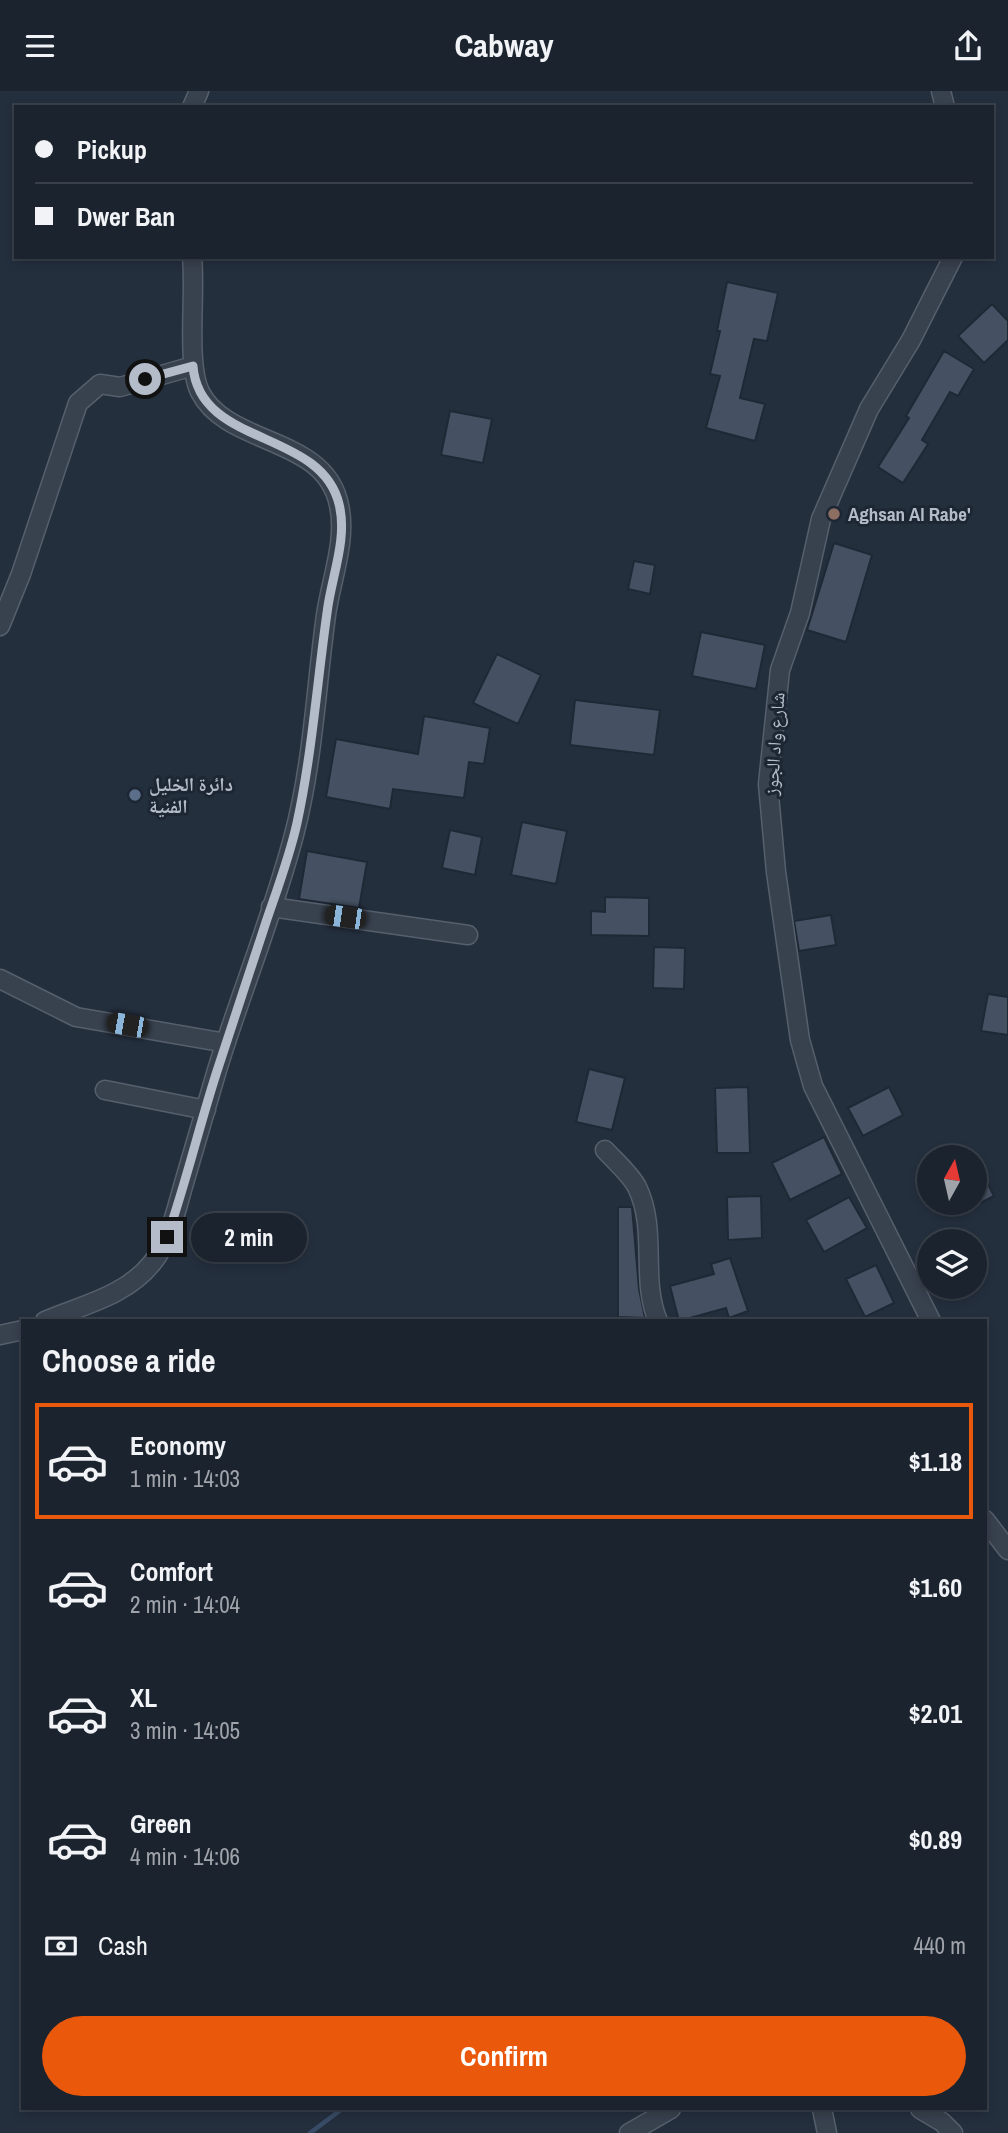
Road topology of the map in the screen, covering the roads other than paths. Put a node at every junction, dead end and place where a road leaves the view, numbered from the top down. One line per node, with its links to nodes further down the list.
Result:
1 (192, 259): 3 (street)
2 (952, 259): 15 (street, شارع واد الجوز)
3 (193, 366): 4 (street); 6 (street)
4 (4, 605): 5 (street)
5 (0, 626)
6 (271, 907): 7 (street); 9 (street)
7 (468, 935)
8 (0, 979): 9 (street)
9 (226, 1043): 11 (street)
10 (105, 1090): 11 (street)
11 (206, 1109): 13 (street)
12 (605, 1150): 14 (street)
13 (50, 1319)
14 (657, 1319)
15 (930, 1319)
16 (21, 1330): 17 (street)
17 (0, 1335)
18 (987, 1523): 19 (street)
19 (1008, 1550)
20 (669, 2110): 24 (street)
21 (822, 2110): 25 (street)
22 (921, 2110): 23 (street)
23 (945, 2129)
24 (629, 2133)
25 (827, 2133)

